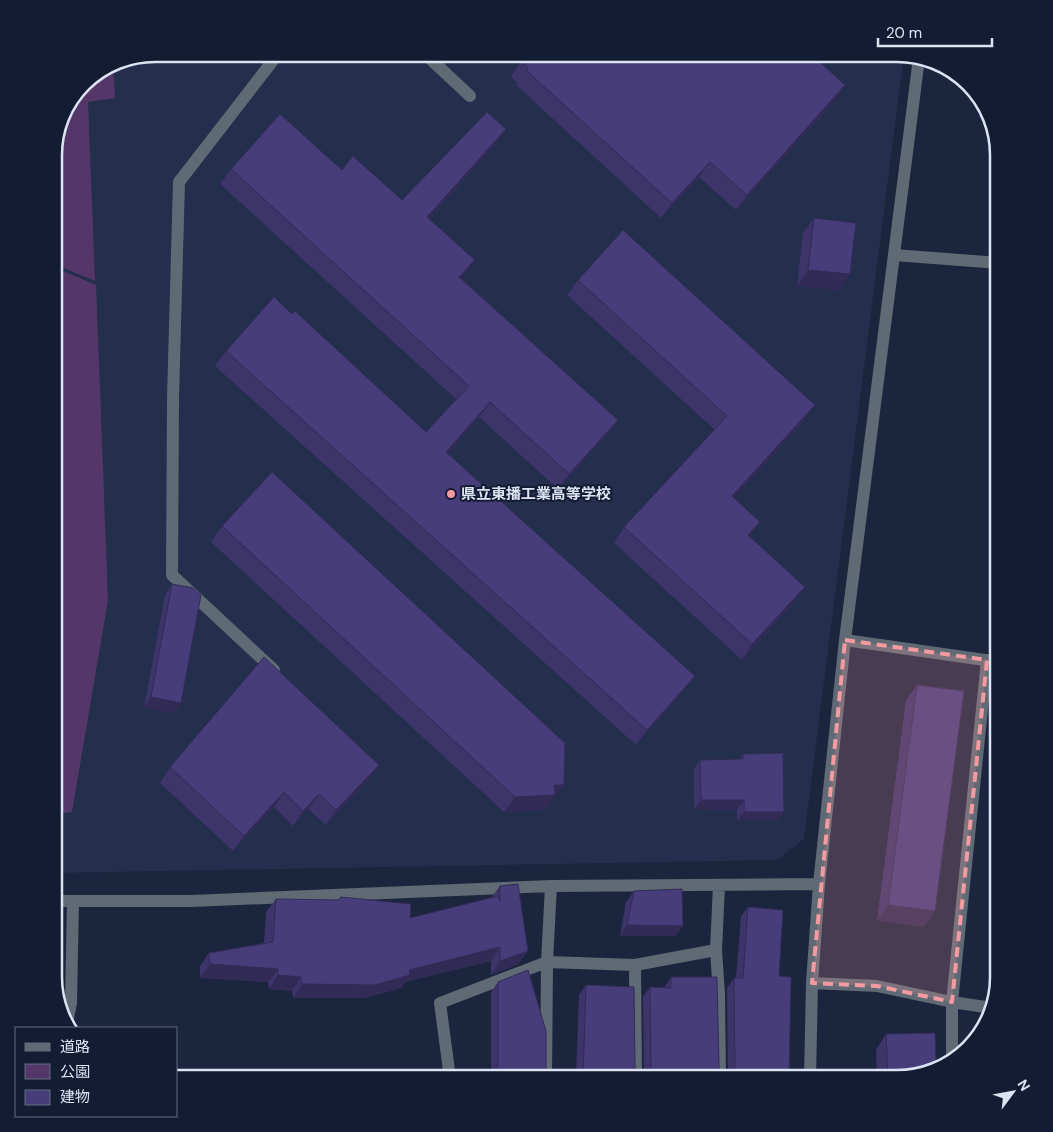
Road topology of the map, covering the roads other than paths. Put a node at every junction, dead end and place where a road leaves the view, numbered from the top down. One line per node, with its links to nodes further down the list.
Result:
1 (272, 62): 9 (street)
2 (434, 62): 4 (street)
3 (918, 65): 5 (street)
4 (470, 96)
5 (894, 255): 6 (street); 7 (street)
6 (990, 262)
7 (845, 640): 8 (street); 11 (street)
8 (990, 661)
9 (287, 681)
10 (990, 686): 20 (street)
11 (819, 884): 12 (street); 19 (street)
12 (719, 885): 13 (street); 16 (street)
13 (551, 886): 15 (street); 17 (street)
14 (62, 901): 15 (street)
15 (73, 901): 22 (street)
16 (716, 950): 18 (street); 27 (street)
17 (547, 962): 18 (street); 24 (street); 25 (street)
18 (635, 965): 26 (street)
19 (812, 983): 20 (street); 28 (street)
20 (952, 1002): 21 (street); 23 (street)
21 (986, 1007)
22 (69, 1011)
23 (952, 1052)
24 (449, 1070)
25 (546, 1070)
26 (636, 1070)
27 (720, 1070)
28 (810, 1070)

